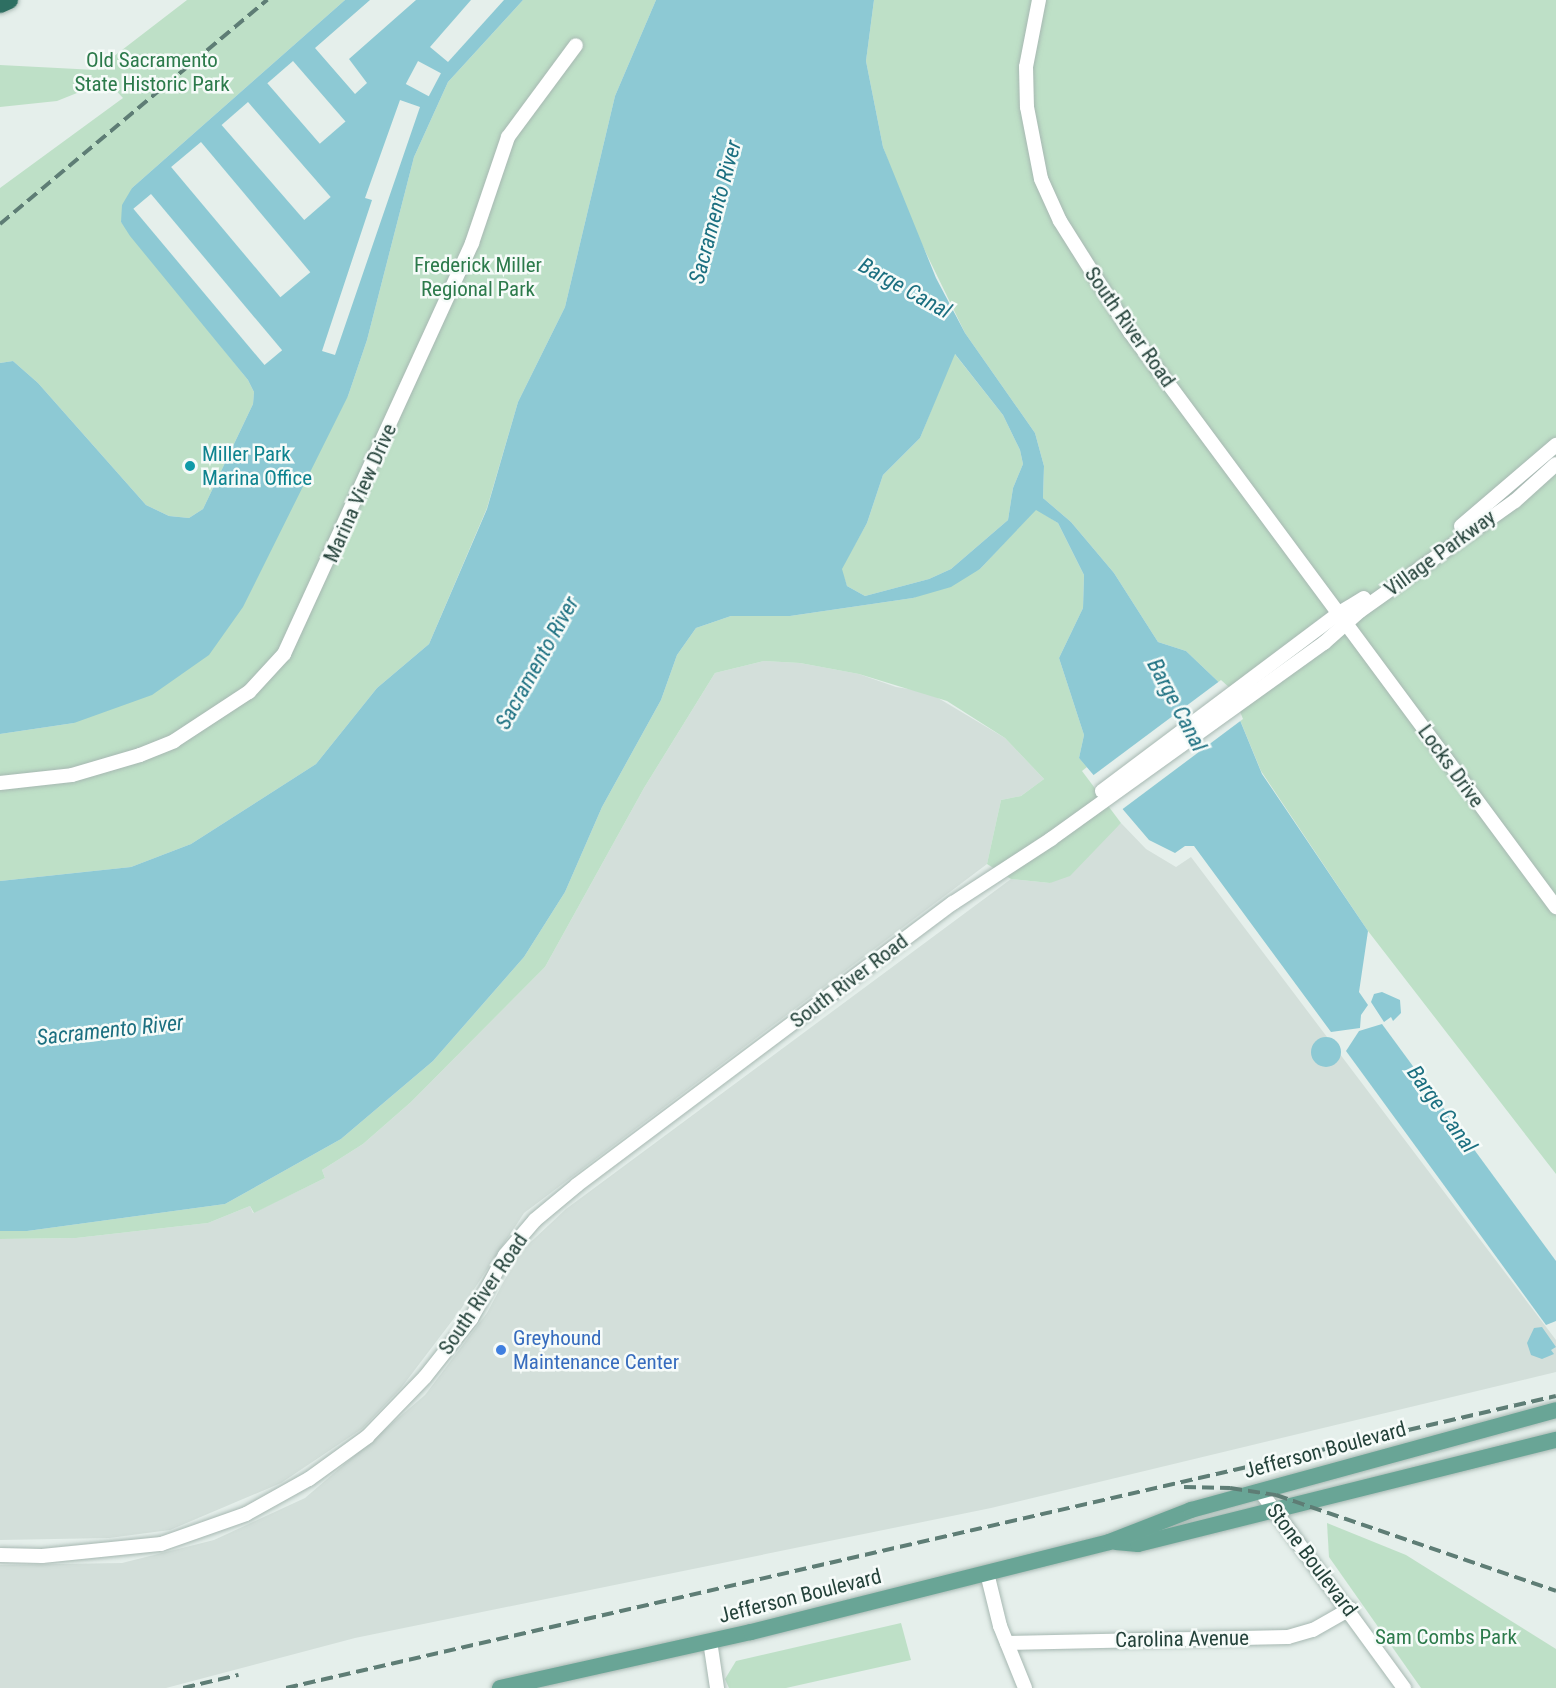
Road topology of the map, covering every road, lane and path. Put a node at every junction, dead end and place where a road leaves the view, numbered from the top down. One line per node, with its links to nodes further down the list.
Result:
1 (9, 0): 3 (highway)
2 (1039, 0): 7 (street, South River Road)
3 (0, 4)
4 (576, 45): 9 (street, Marina View Drive)
5 (1556, 446): 7 (street, Village Parkway)
6 (1556, 464): 7 (street, Village Parkway)
7 (1343, 618): 8 (street, Village Parkway); 10 (street, South River Road); 11 (street, Locks Drive)
8 (1324, 643): 10 (street, South River Road)
9 (0, 783)
10 (1049, 836): 17 (street, South River Road)
11 (1556, 907)
12 (1556, 1410): 14 (main road, Jefferson Boulevard)
13 (1556, 1440): 15 (main road, Jefferson Boulevard)
14 (1261, 1492): 15 (street, Stone Boulevard); 16 (main road, Jefferson Boulevard)
15 (1274, 1508): 16 (main road, Jefferson Boulevard); 19 (street, Stone Boulevard)
16 (1109, 1542): 18 (main road, Jefferson Boulevard)
17 (0, 1556)
18 (987, 1573): 20 (main road, Jefferson Boulevard); 21 (street)
19 (1350, 1609): 21 (street, Carolina Avenue); 25 (street, Stone Boulevard)
20 (710, 1641): 22 (main road, Jefferson Boulevard); 23 (street)
21 (1006, 1643): 24 (street)
22 (500, 1688)
23 (717, 1688)
24 (1025, 1688)
25 (1404, 1688)

